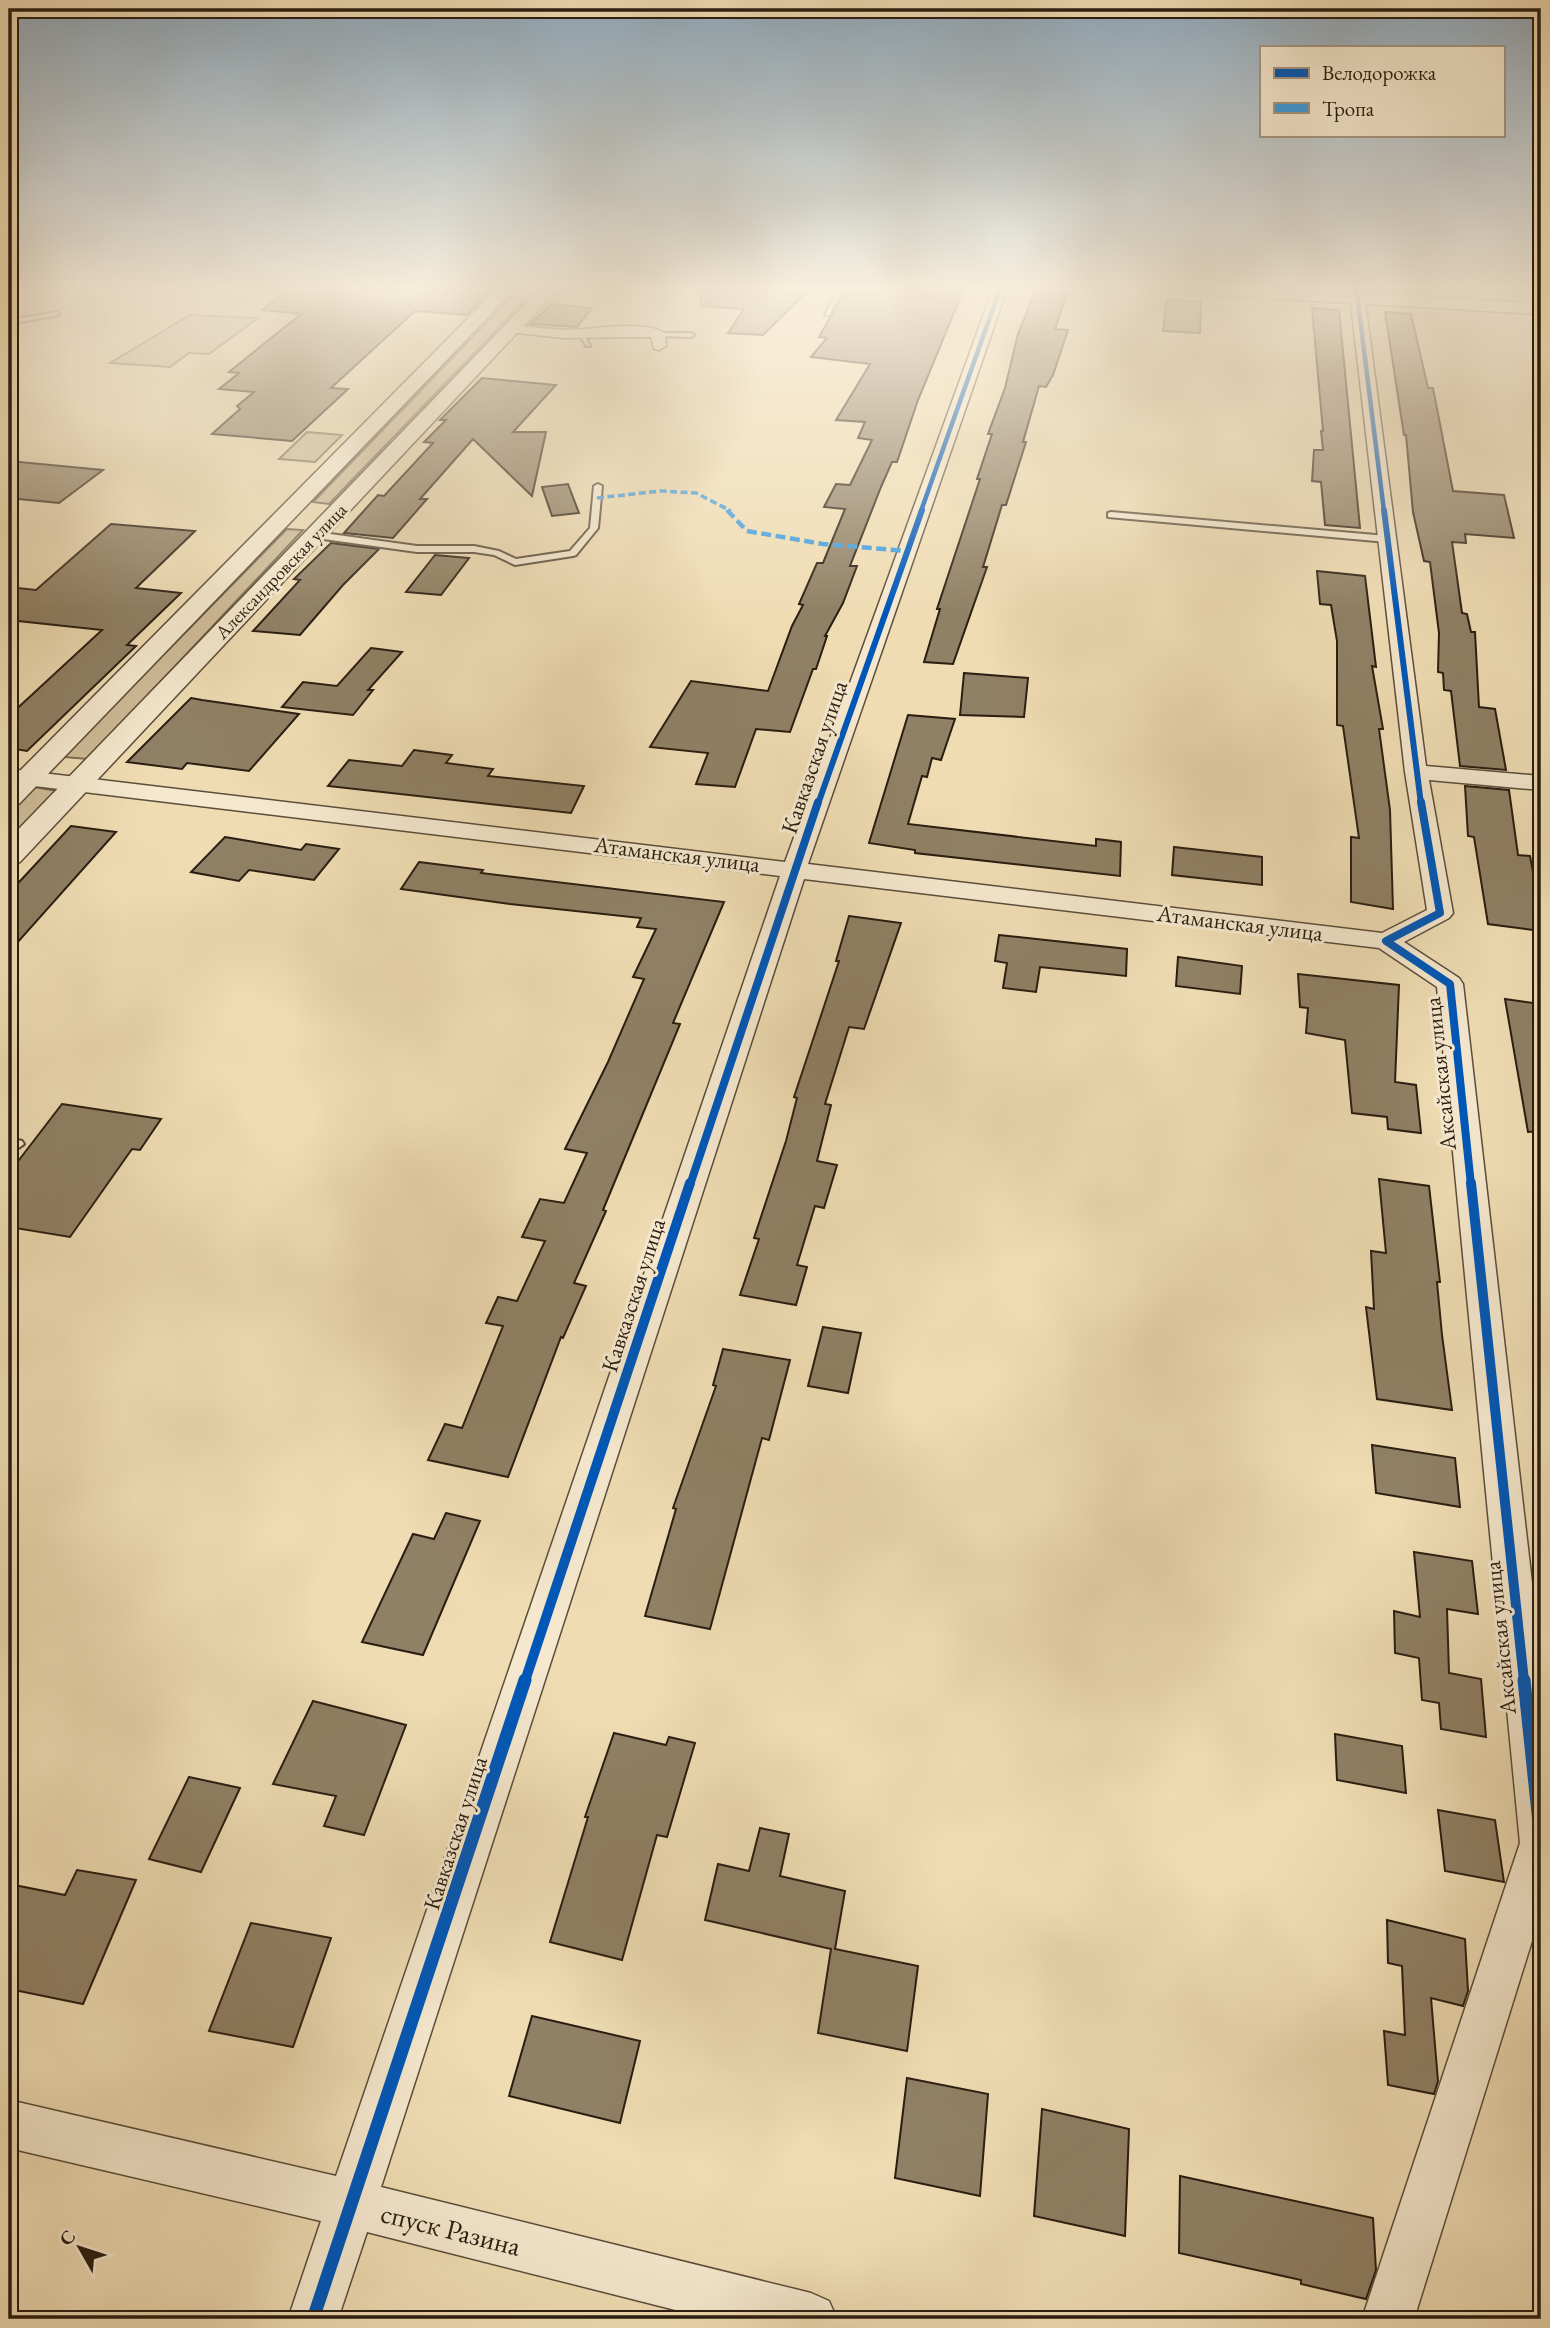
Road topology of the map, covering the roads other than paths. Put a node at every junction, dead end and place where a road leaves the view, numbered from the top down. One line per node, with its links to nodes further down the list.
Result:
1 (401, 395): 10 (street, Александровская улица)
2 (450, 395): 7 (street, Александровская улица)
3 (963, 395): 15 (street, Кавказская улица)
4 (1369, 395): 8 (street)
5 (598, 486): 7 (lane)
6 (1111, 515): 8 (lane)
7 (316, 535): 12 (street, Александровская улица)
8 (1387, 539): 9 (street)
9 (1416, 772): 11 (street); 16 (street)
10 (19, 777): 12 (street, Атаманская улица); 13 (street, Александровская улица)
11 (1541, 783)
12 (79, 784): 14 (street, Александровская улица); 15 (street, Атаманская улица)
13 (9, 799)
14 (9, 856)
15 (795, 868): 16 (street, Атаманская улица); 19 (street, Кавказская улица)
16 (1386, 941): 17 (street, Аксайская улица)
17 (1541, 1844): 22 (street, Аксайская улица)
18 (9, 2124): 19 (street, спуск Разина)
19 (352, 2204): 20 (street, Кавказская улица); 21 (street, спуск Разина)
20 (313, 2319)
21 (811, 2319)
22 (1388, 2319)

